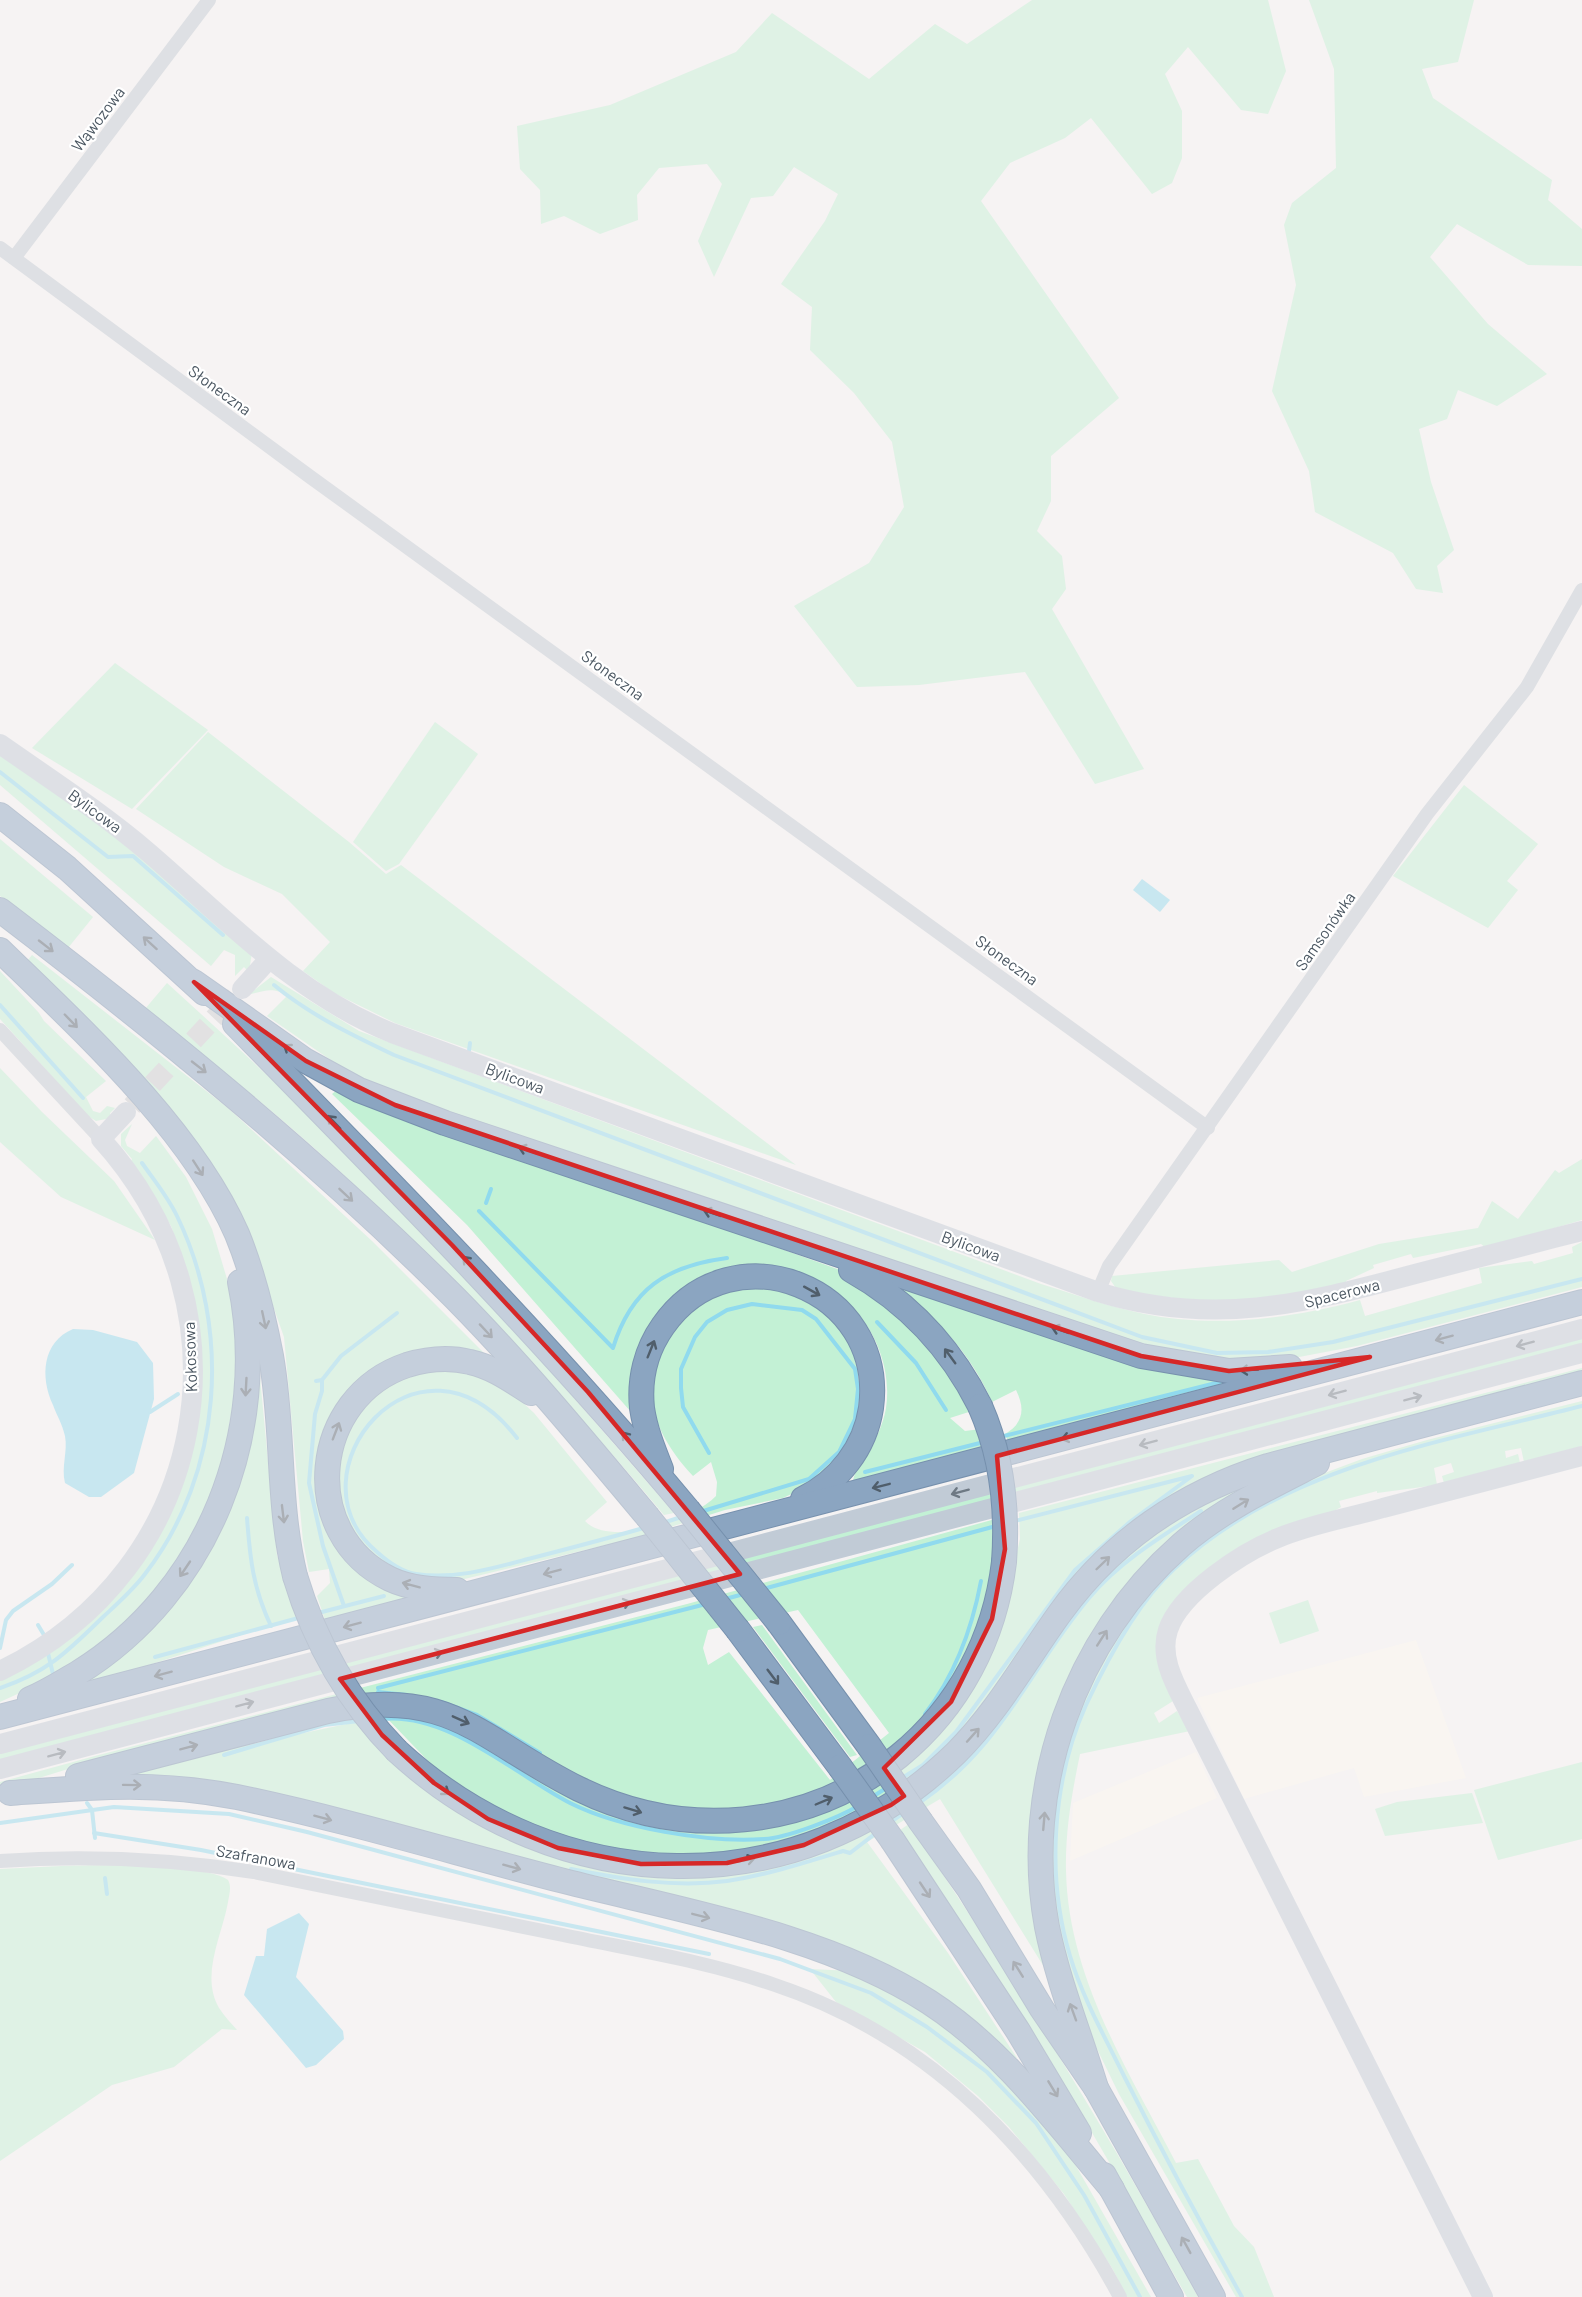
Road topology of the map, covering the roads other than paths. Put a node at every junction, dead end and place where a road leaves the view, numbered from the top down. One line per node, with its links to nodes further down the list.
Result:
1 (209, 0): 3 (street, Wąwozowa)
2 (0, 248): 3 (street, Słoneczna)
3 (14, 258): 14 (street, Słoneczna)
4 (1581, 593): 14 (street, Samsonówka)
5 (0, 744): 9 (street, Bylicowa)
6 (0, 815): 10 (highway, one-way to 6)
7 (0, 910): 25 (highway, one-way to 25)
8 (0, 950): 16 (highway, one-way to 16)
9 (269, 959): 11 (street); 19 (street, Bylicowa)
10 (194, 982): 17 (highway, one-way to 10); 28 (highway, one-way to 10)
11 (242, 989)
12 (0, 1030): 15 (street, Kokosowa)
13 (126, 1112): 15 (street)
14 (1208, 1128): 19 (street, Samsonówka)
15 (101, 1139): 31 (street, Kokosowa)
16 (221, 1207): 26 (highway, one-way to 26, bridge); 32 (highway, one-way to 32)
17 (768, 1231): 23 (highway, one-way to 17); 36 (highway, one-way to 17, bridge)
18 (1582, 1231): 19 (street, Spacerowa)
19 (1098, 1292)
20 (1582, 1302): 23 (highway, one-way to 23)
21 (1582, 1329): 34 (street, one-way to 34)
22 (1582, 1353): 35 (street, one-way to 22)
23 (1370, 1357): 29 (highway, one-way to 29)
24 (1582, 1383): 26 (highway)
25 (553, 1406): 30 (highway, one-way to 25); 39 (highway, one-way to 39, bridge)
26 (1359, 1442): 38 (highway, one-way to 26)
27 (1582, 1456): 43 (street)
28 (666, 1483): 29 (highway, one-way to 29); 38 (highway, one-way to 28, bridge)
29 (771, 1514): 30 (highway, one-way to 30)
30 (490, 1589): 33 (highway, one-way to 33)
31 (0, 1671)
32 (0, 1712)
33 (0, 1717)
34 (0, 1744)
35 (0, 1769)
36 (5, 1795): 39 (highway, one-way to 39)
37 (0, 1862): 40 (street, Szafranowa)
38 (1096, 2088): 42 (highway, one-way to 38)
39 (1112, 2189): 41 (highway)
40 (1120, 2297)
41 (1171, 2297)
42 (1213, 2297)
43 (1483, 2297)

